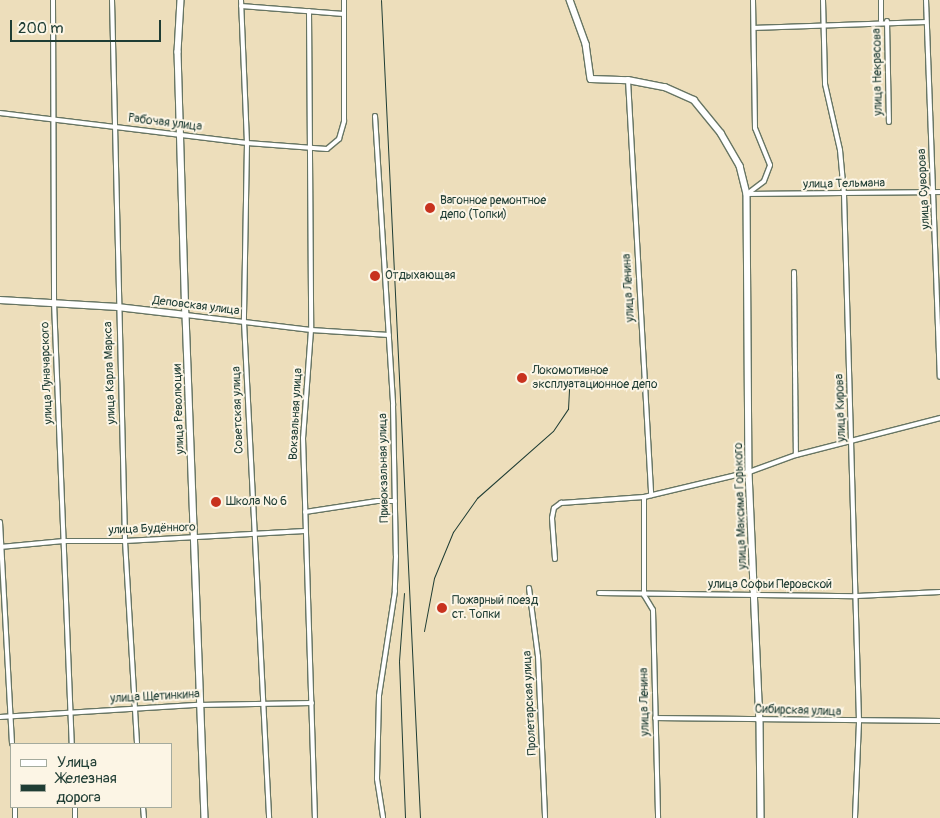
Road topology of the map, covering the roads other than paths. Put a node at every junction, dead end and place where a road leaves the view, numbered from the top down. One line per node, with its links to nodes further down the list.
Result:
1 (53, 0): 22 (street, улица Луначарского)
2 (112, 0): 24 (street, улица Карла Маркса)
3 (181, 0): 25 (street, улица Революции)
4 (242, 0): 11 (street, Советская улица)
5 (344, 0): 13 (street)
6 (570, 0): 19 (street, улица Максима Горького)
7 (753, 0): 18 (street)
8 (823, 0): 17 (street, улица Кирова)
9 (880, 0): 14 (street)
10 (926, 0): 16 (street, улица Суворова)
11 (242, 6): 12 (street); 26 (street, Советская улица)
12 (309, 11): 13 (street); 27 (street, Вокзальная улица)
13 (344, 14): 27 (street, Рабочая улица)
14 (881, 21): 15 (street); 17 (street)
15 (887, 21): 16 (street); 23 (street, улица Некрасова)
16 (924, 22): 28 (street, улица Суворова)
17 (823, 26): 18 (street); 31 (street, улица Кирова)
18 (754, 28): 30 (street)
19 (628, 80): 30 (street, улица Максима Горького); 45 (street, улица Ленина)
20 (0, 113): 22 (street, Рабочая улица)
21 (375, 116): 39 (street, Привокзальная улица)
22 (51, 119): 24 (street, Рабочая улица); 34 (street, улица Луначарского)
23 (889, 122)
24 (117, 127): 25 (street, Рабочая улица); 35 (street, улица Карла Маркса)
25 (181, 135): 26 (street, Рабочая улица); 36 (street, улица Революции)
26 (247, 143): 27 (street, Рабочая улица); 37 (street, Советская улица)
27 (311, 148): 38 (street, Вокзальная улица)
28 (934, 192): 29 (street, улица Тельмана); 31 (street, улица Тельмана); 40 (street, улица Суворова)
29 (940, 192)
30 (747, 194): 31 (street, улица Тельмана); 44 (street, улица Максима Горького)
31 (844, 194): 42 (street, улица Кирова)
32 (794, 272): 43 (street)
33 (0, 300): 34 (street, Деповская улица)
34 (54, 302): 35 (street, Деповская улица); 53 (street, улица Луначарского)
35 (118, 307): 36 (street, Деповская улица); 54 (street, улица Карла Маркса)
36 (186, 315): 37 (street, Деповская улица); 52 (street, улица Революции)
37 (244, 322): 38 (street, Деповская улица); 51 (street, Советская улица)
38 (310, 330): 39 (street, Деповская улица); 48 (street, Вокзальная улица)
39 (389, 335): 47 (street, Привокзальная улица)
40 (940, 377)
41 (940, 418): 42 (street)
42 (852, 440): 43 (street); 62 (street, улица Кирова)
43 (796, 455): 44 (street)
44 (749, 472): 45 (street); 61 (street, улица Максима Горького)
45 (651, 495): 46 (street)
46 (644, 497): 56 (street); 60 (street, улица Ленина)
47 (395, 502): 48 (street); 80 (street, Привокзальная улица)
48 (304, 512): 50 (street, Вокзальная улица)
49 (0, 522): 55 (street)
50 (305, 531): 51 (street, улица Будённого); 64 (street, Вокзальная улица)
51 (253, 534): 52 (street, улица Будённого); 63 (street, Советская улица)
52 (194, 537): 54 (street, улица Будённого); 65 (street, улица Революции)
53 (64, 541): 54 (street, улица Будённого); 55 (street, улица Будённого); 67 (street, улица Луначарского)
54 (125, 541): 66 (street, улица Карла Маркса)
55 (1, 547): 68 (street)
56 (555, 559)
57 (529, 588): 81 (street, Пролетарская улица)
58 (940, 592): 62 (street, улица Софьи Перовской)
59 (599, 593): 60 (street, улица Софьи Перовской)
60 (644, 595): 61 (street, улица Софьи Перовской); 70 (street, улица Ленина)
61 (754, 595): 62 (street, улица Софьи Перовской); 71 (street, улица Максима Горького)
62 (856, 596): 73 (street, улица Кирова)
63 (263, 702): 64 (street, улица Щетинкина); 65 (street, улица Щетинкина); 78 (street, Советская улица)
64 (312, 703): 79 (street, Вокзальная улица)
65 (199, 705): 66 (street, улица Щетинкина); 77 (street, улица Революции)
66 (134, 710): 67 (street, улица Щетинкина); 76 (street, улица Карла Маркса)
67 (70, 712): 68 (street, улица Щетинкина); 75 (street, улица Луначарского)
68 (12, 716): 69 (street, улица Щетинкина); 74 (street)
69 (0, 717)
70 (655, 718): 71 (street, Сибирская улица); 82 (street, улица Ленина)
71 (760, 720): 73 (street, Сибирская улица); 83 (street, улица Максима Горького)
72 (940, 721): 73 (street, Сибирская улица)
73 (859, 722): 84 (street, улица Кирова)
74 (12, 743)
75 (72, 743)
76 (137, 743)
77 (205, 818)
78 (269, 818)
79 (314, 818)
80 (383, 818)
81 (545, 818)
82 (658, 818)
83 (761, 818)
84 (855, 818)

